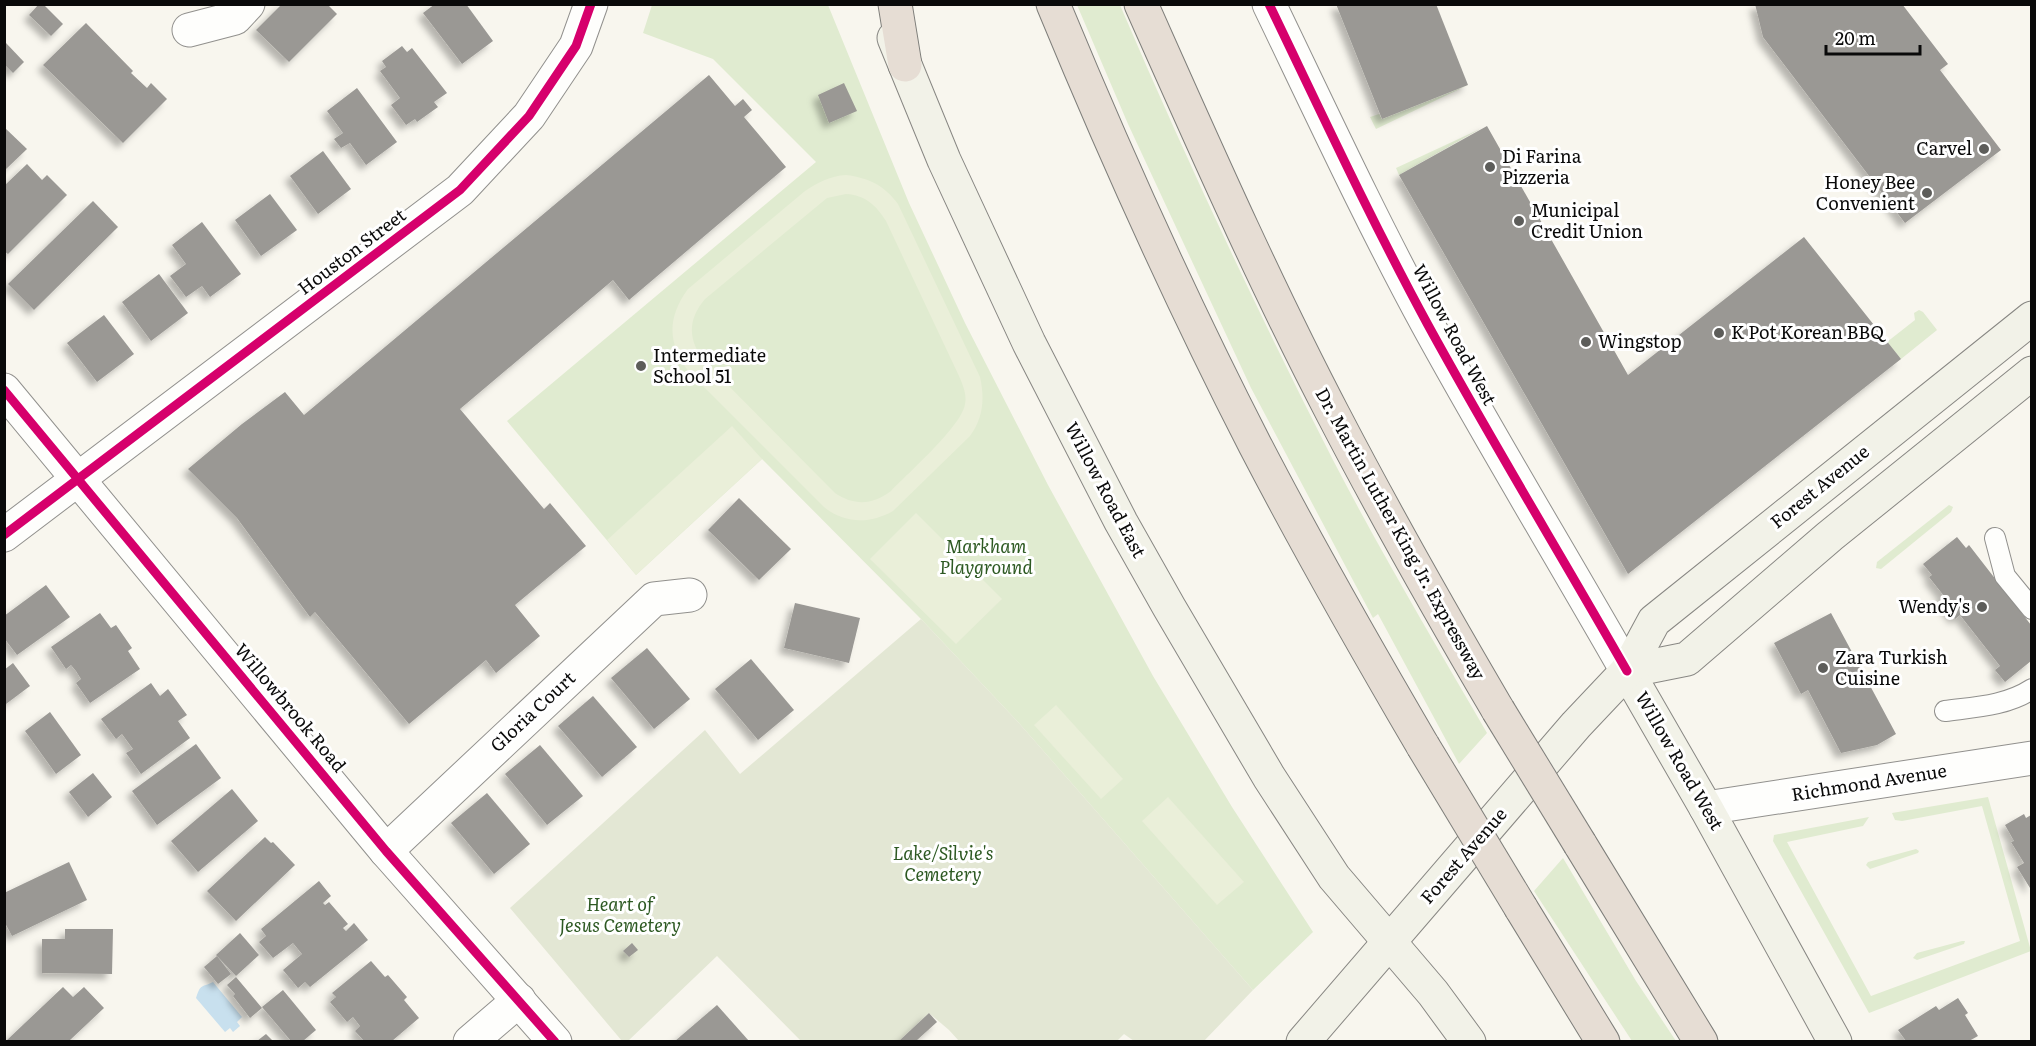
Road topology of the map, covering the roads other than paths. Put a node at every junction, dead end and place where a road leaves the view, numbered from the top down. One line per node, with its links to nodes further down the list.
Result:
1 (248, 4): 8 (street)
2 (591, 4): 13 (street, Houston Street)
3 (880, 4): 9 (main road, Willow Road East)
4 (895, 4): 9 (highway)
5 (1053, 4): 30 (highway, bridge)
6 (1141, 4): 31 (highway, Dr. Martin Luther King Jr. Expressway, bridge)
7 (1269, 4): 18 (street, Willow Road West)
8 (189, 30)
9 (905, 65): 24 (main road, Willow Road East)
10 (2031, 318): 18 (main road, Forest Avenue)
11 (2031, 373): 18 (main road)
12 (4, 390): 13 (street, Willowbrook Road)
13 (80, 480): 14 (street, Houston Street); 23 (street, Willowbrook Road)
14 (4, 535)
15 (1995, 538): 17 (lane)
16 (690, 595): 23 (street, Gloria Court)
17 (2031, 609)
18 (1627, 671): 22 (main road, Willow Road West); 24 (main road, Forest Avenue)
19 (2031, 689): 20 (lane)
20 (1945, 711)
21 (2031, 758): 22 (street, Richmond Avenue)
22 (1706, 808): 32 (main road, Willow Road West)
23 (386, 851): 25 (street, Willowbrook Road)
24 (1390, 941): 28 (main road, Forest Avenue); 29 (main road, Willow Road East)
25 (519, 1000): 26 (street); 27 (street, Willowbrook Road)
26 (470, 1041)
27 (555, 1041)
28 (1303, 1041)
29 (1469, 1041)
30 (1603, 1041)
31 (1701, 1041)
32 (1835, 1041)

